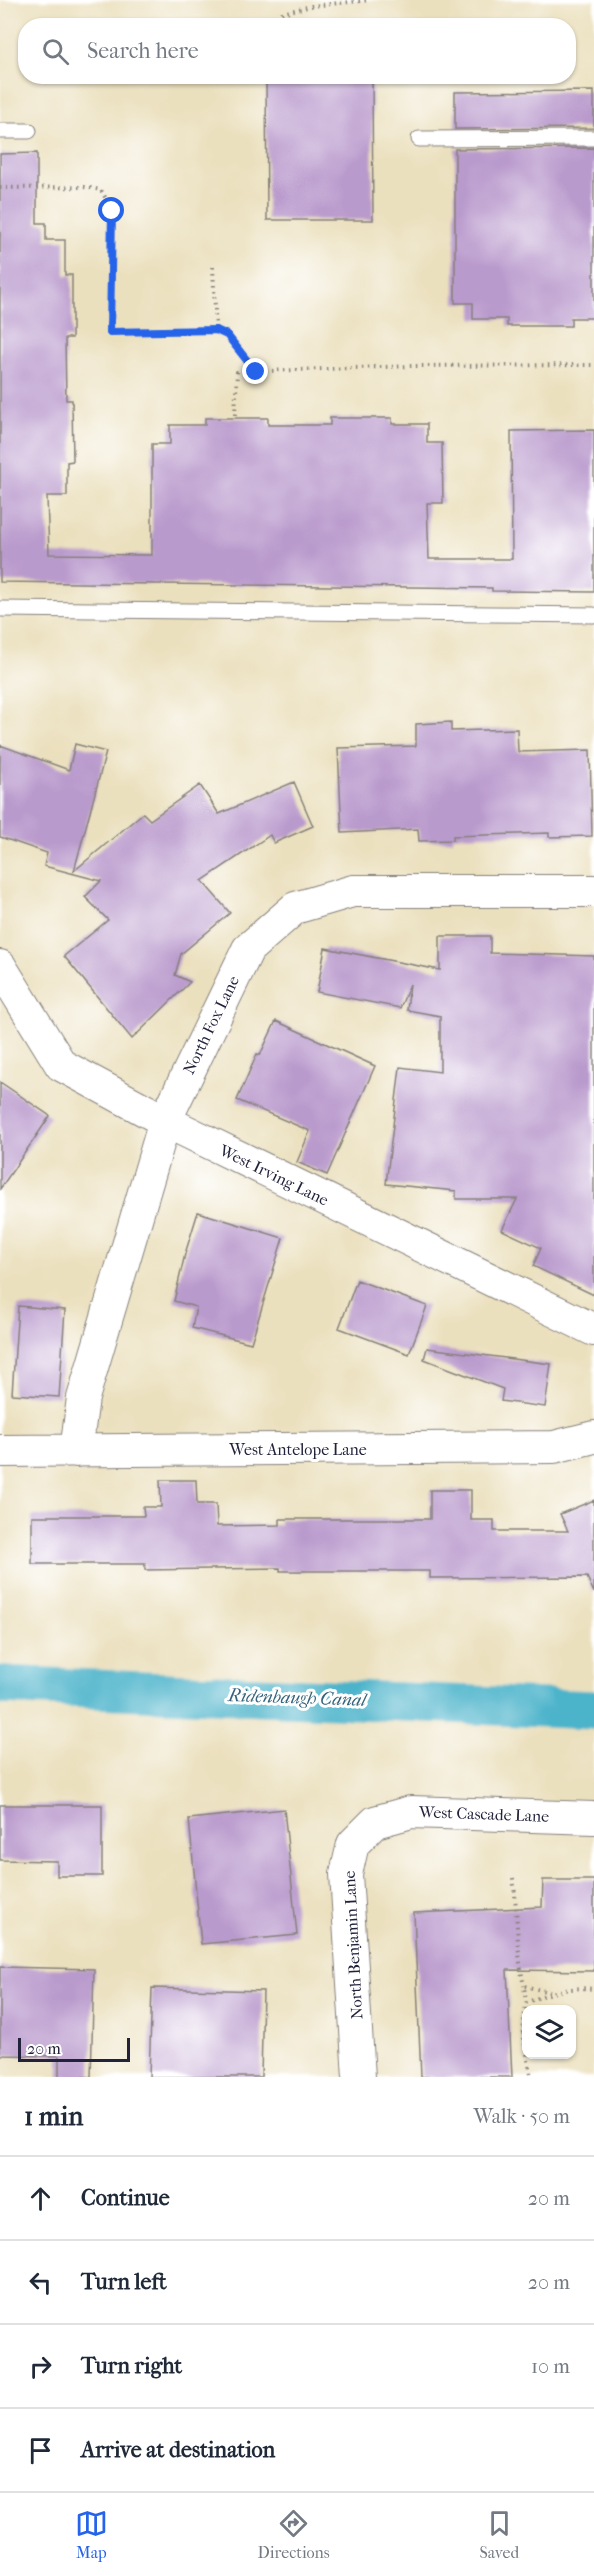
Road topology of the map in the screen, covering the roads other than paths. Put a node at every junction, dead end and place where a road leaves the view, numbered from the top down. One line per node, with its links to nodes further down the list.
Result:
1 (0, 131): 2 (lane)
2 (29, 131)
3 (594, 138): 4 (lane)
4 (419, 139)
5 (0, 609): 6 (lane)
6 (594, 615)
7 (594, 891): 9 (street, North Fox Lane)
8 (0, 966): 9 (street, West Irving Lane)
9 (165, 1121): 10 (street, West Irving Lane); 13 (street, North Fox Lane)
10 (594, 1330)
11 (594, 1437): 13 (street, West Antelope Lane)
12 (0, 1451): 13 (street, West Antelope Lane)
13 (76, 1451)
14 (594, 1818): 15 (street, West Cascade Lane)
15 (375, 1822): 16 (street, North Benjamin Lane)
16 (359, 2077)

